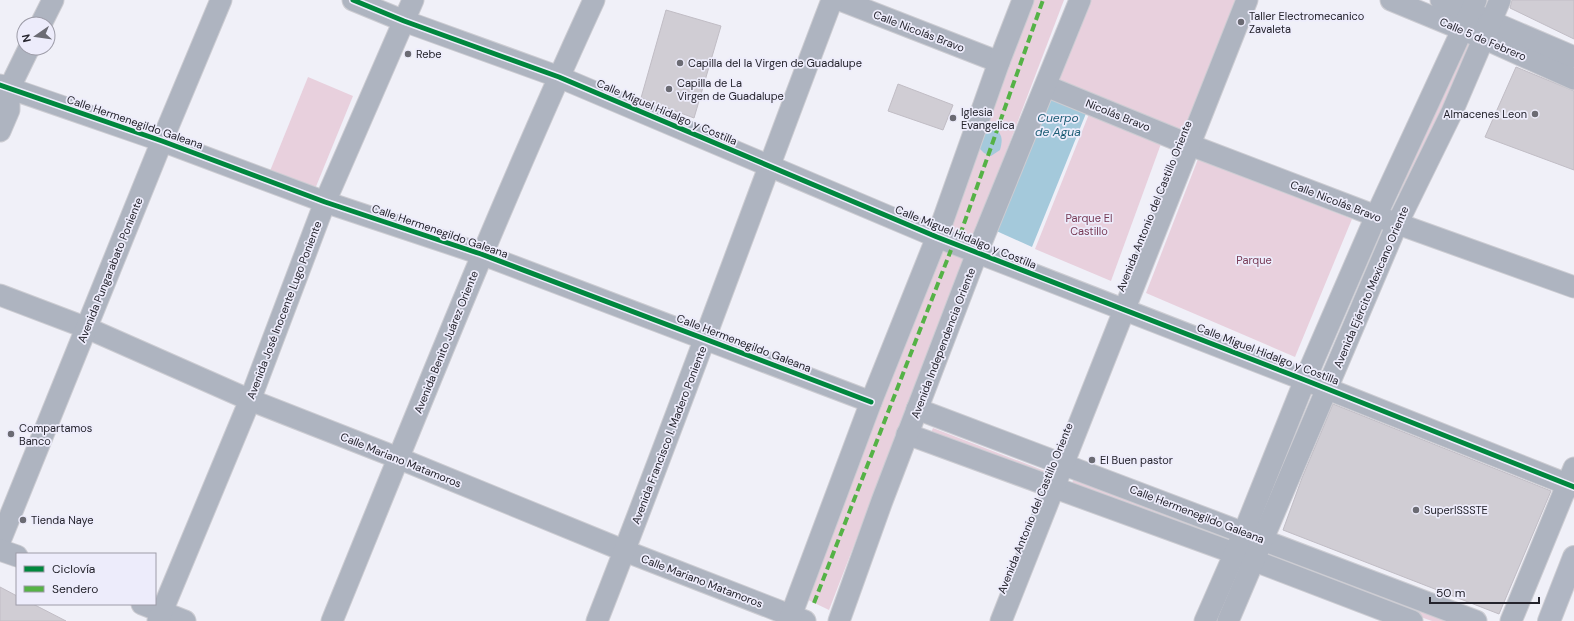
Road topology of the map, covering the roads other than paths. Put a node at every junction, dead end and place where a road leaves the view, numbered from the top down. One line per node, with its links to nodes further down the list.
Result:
1 (53, 0): 15 (street)
2 (220, 0): 26 (street, Avenida Pungarabato Poniente)
3 (353, 0): 16 (street, Calle Miguel Hidalgo y Costilla)
4 (413, 0): 16 (street, Avenida José Inocente Lugo Poniente)
5 (594, 0): 21 (street, Avenida Benito Juárez Oriente)
6 (832, 0): 28 (street, Avenida Francisco I. Madero Poniente)
7 (840, 0): 20 (street, Calle Nicolás Bravo)
8 (1023, 0): 20 (street)
9 (1080, 0): 23 (street, Avenida Independencia Oriente)
10 (1247, 0): 27 (street, Avenida Antonio del Castillo Oriente)
11 (1391, 0): 14 (street, Calle 5 de Febrero)
12 (1441, 0): 14 (street, Calle 5 de Febrero)
13 (1500, 0): 17 (street, Avenida Ejército Mexicano Oriente)
14 (1469, 14): 17 (street, Calle 5 de Febrero); 30 (street, Avenida Ejército Mexicano Oriente)
15 (45, 16)
16 (404, 21): 21 (street, Calle Miguel Hidalgo y Costilla); 29 (street, Avenida José Inocente Lugo Poniente)
17 (1486, 30): 19 (street, Calle 5 de Febrero); 22 (street, Calle 5 de Febrero); 31 (street, Avenida Ejército Mexicano Oriente)
18 (25, 56): 24 (street)
19 (1574, 57)
20 (999, 62): 32 (street)
21 (559, 77): 28 (street, Calle Miguel Hidalgo y Costilla); 34 (street, Avenida Benito Juárez Oriente)
22 (1574, 79)
23 (1046, 86): 27 (street, Nicolás Bravo); 33 (street, Avenida Independencia Oriente)
24 (3, 90): 25 (street); 26 (street, Calle Hermenegildo Galeana)
25 (0, 131)
26 (162, 141): 29 (street, Calle Hermenegildo Galeana); 38 (street, Avenida Pungarabato Poniente)
27 (1190, 144): 30 (street, Calle Nicolás Bravo); 37 (street, Avenida Antonio del Castillo Oriente)
28 (768, 165): 32 (street, Calle Miguel Hidalgo y Costilla); 39 (street, Avenida Francisco I. Madero Poniente)
29 (325, 202): 34 (street, Calle Hermenegildo Galeana); 42 (street, Avenida José Inocente Lugo Poniente)
30 (1376, 216): 31 (street, Calle Nicolás Bravo); 40 (street, Avenida Ejército Mexicano Oriente)
31 (1397, 224): 35 (street, Calle Nicolás Bravo); 41 (street, Avenida Ejército Mexicano Oriente)
32 (938, 237): 33 (street, Calle Miguel Hidalgo y Costilla); 43 (street)
33 (977, 253): 37 (street, Calle Miguel Hidalgo y Costilla); 44 (street, Avenida Independencia Oriente)
34 (481, 254): 39 (street, Calle Hermenegildo Galeana); 46 (street, Avenida Benito Juárez Oriente)
35 (1574, 287)
36 (0, 295): 38 (street, Calle Mariano Matamoros)
37 (1124, 309): 40 (street, Calle Miguel Hidalgo y Costilla); 47 (street, Avenida Antonio del Castillo Oriente)
38 (87, 328): 42 (street, Calle Mariano Matamoros); 52 (street, Avenida Pungarabato Poniente)
39 (706, 338): 43 (street, Calle Hermenegildo Galeana); 54 (street, Avenida Francisco I. Madero Poniente)
40 (1305, 380): 41 (street, Calle Miguel Hidalgo y Costilla); 50 (street, Avenida Ejército Mexicano Oriente)
41 (1328, 389): 48 (street, Calle Miguel Hidalgo y Costilla); 51 (street, Avenida Ejército Mexicano Oriente)
42 (250, 400): 46 (street, Calle Mariano Matamoros); 62 (street, Avenida José Inocente Lugo Poniente)
43 (871, 402): 63 (street)
44 (917, 409): 45 (street, Avenida Independencia Oriente); 47 (street, Calle Hermenegildo Galeana)
45 (908, 434): 49 (street, Calle Hermenegildo Galeana); 65 (street, Avenida Independencia Oriente)
46 (398, 458): 54 (street, Calle Mariano Matamoros); 67 (street, Avenida Benito Juárez Oriente)
47 (1063, 464): 49 (street, Avenida Antonio del Castillo Oriente); 50 (street, Calle Hermenegildo Galeana)
48 (1572, 480): 73 (street)
49 (1054, 487): 55 (street, Calle Hermenegildo Galeana); 69 (street, Avenida Antonio del Castillo Oriente)
50 (1244, 532): 51 (street, Calle Hermenegildo Galeana); 55 (street, Avenida Ejército Mexicano Oriente)
51 (1264, 540): 58 (street, Avenida Ejército Mexicano Oriente); 59 (street, Calle Hermenegildo Galeana)
52 (0, 541)
53 (0, 550): 56 (street)
54 (624, 551): 63 (street, Calle Mariano Matamoros); 68 (street, Avenida Francisco I. Madero Poniente)
55 (1234, 553): 58 (street, Calle Hermenegildo Galeana); 64 (street, Avenida Ejército Mexicano Oriente)
56 (16, 556)
57 (1574, 557): 74 (main road)
58 (1254, 561): 60 (street, Calle Hermenegildo Galeana); 70 (street, Avenida Ejército Mexicano Oriente)
59 (1342, 570): 60 (street); 72 (street, Calle Hermenegildo Galeana)
60 (1334, 592): 71 (street, Calle Hermenegildo Galeana)
61 (143, 605): 62 (street)
62 (159, 616): 66 (street)
63 (795, 619)
64 (1211, 619)
65 (842, 620)
66 (185, 621)
67 (332, 621)
68 (597, 621)
69 (1001, 621)
70 (1228, 621)
71 (1412, 621)
72 (1476, 621)
73 (1511, 621)
74 (1549, 621)

